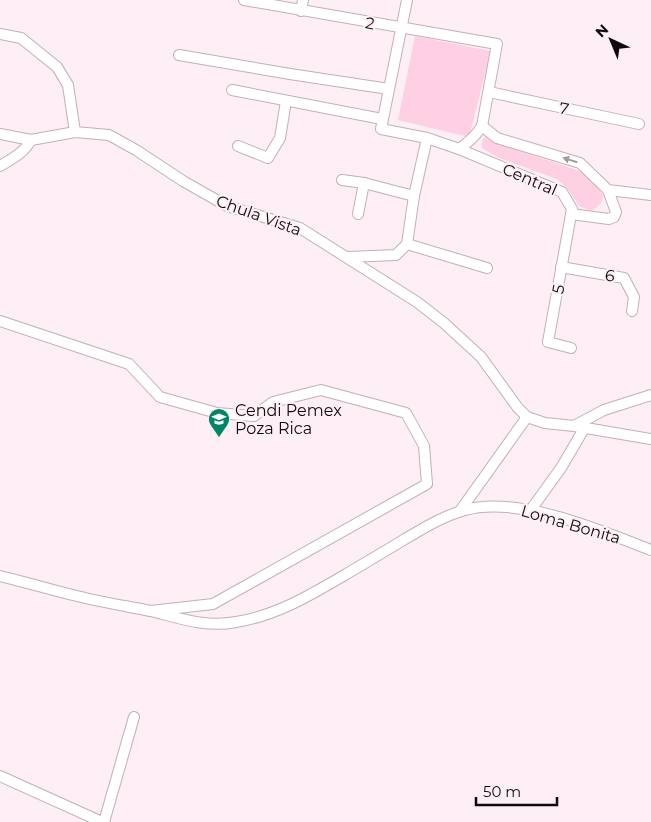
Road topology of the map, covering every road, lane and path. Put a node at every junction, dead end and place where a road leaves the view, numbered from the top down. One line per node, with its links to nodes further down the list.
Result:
1 (244, 0): 4 (street, 2)
2 (303, 0): 4 (street)
3 (407, 0): 5 (street)
4 (301, 11): 5 (street, 2)
5 (401, 28): 8 (street); 10 (street, 2)
6 (0, 34): 15 (street)
7 (179, 55): 8 (street)
8 (389, 89): 12 (street)
9 (232, 90): 11 (street, Central)
10 (489, 92): 13 (street, 7); 14 (street)
11 (286, 101): 12 (street, Central); 19 (street)
12 (382, 124): 17 (street, Central)
13 (639, 124)
14 (482, 126): 20 (street); 24 (street, Central, one-way to 14)
15 (75, 132): 18 (street, Chula Vista); 30 (street, Chula Vista)
16 (0, 134): 18 (street, Chula Vista)
17 (427, 138): 20 (street, Central); 26 (street)
18 (31, 140): 21 (street)
19 (238, 146)
20 (459, 149): 28 (street, Central)
21 (0, 166)
22 (342, 180): 23 (street)
23 (364, 183): 26 (street); 27 (street)
24 (608, 190): 25 (street); 28 (street, Central)
25 (651, 195)
26 (414, 196): 29 (street)
27 (358, 214)
28 (571, 214): 31 (street, 5)
29 (407, 244): 30 (street); 32 (street)
30 (348, 257): 37 (street, Chula Vista)
31 (562, 267): 33 (street, 6); 35 (street, 5)
32 (488, 268)
33 (632, 311)
34 (0, 321): 44 (street)
35 (571, 348)
36 (651, 395): 38 (street)
37 (527, 417): 38 (street); 40 (street)
38 (579, 426): 39 (street); 41 (street)
39 (651, 439)
40 (460, 511): 41 (street, Loma Bonita); 44 (street, Loma Bonita)
41 (530, 511): 42 (street, Loma Bonita)
42 (651, 550)
43 (0, 576): 44 (street, Loma Bonita)
44 (151, 611)
45 (134, 717): 47 (street)
46 (0, 776): 47 (street)
47 (103, 822)

